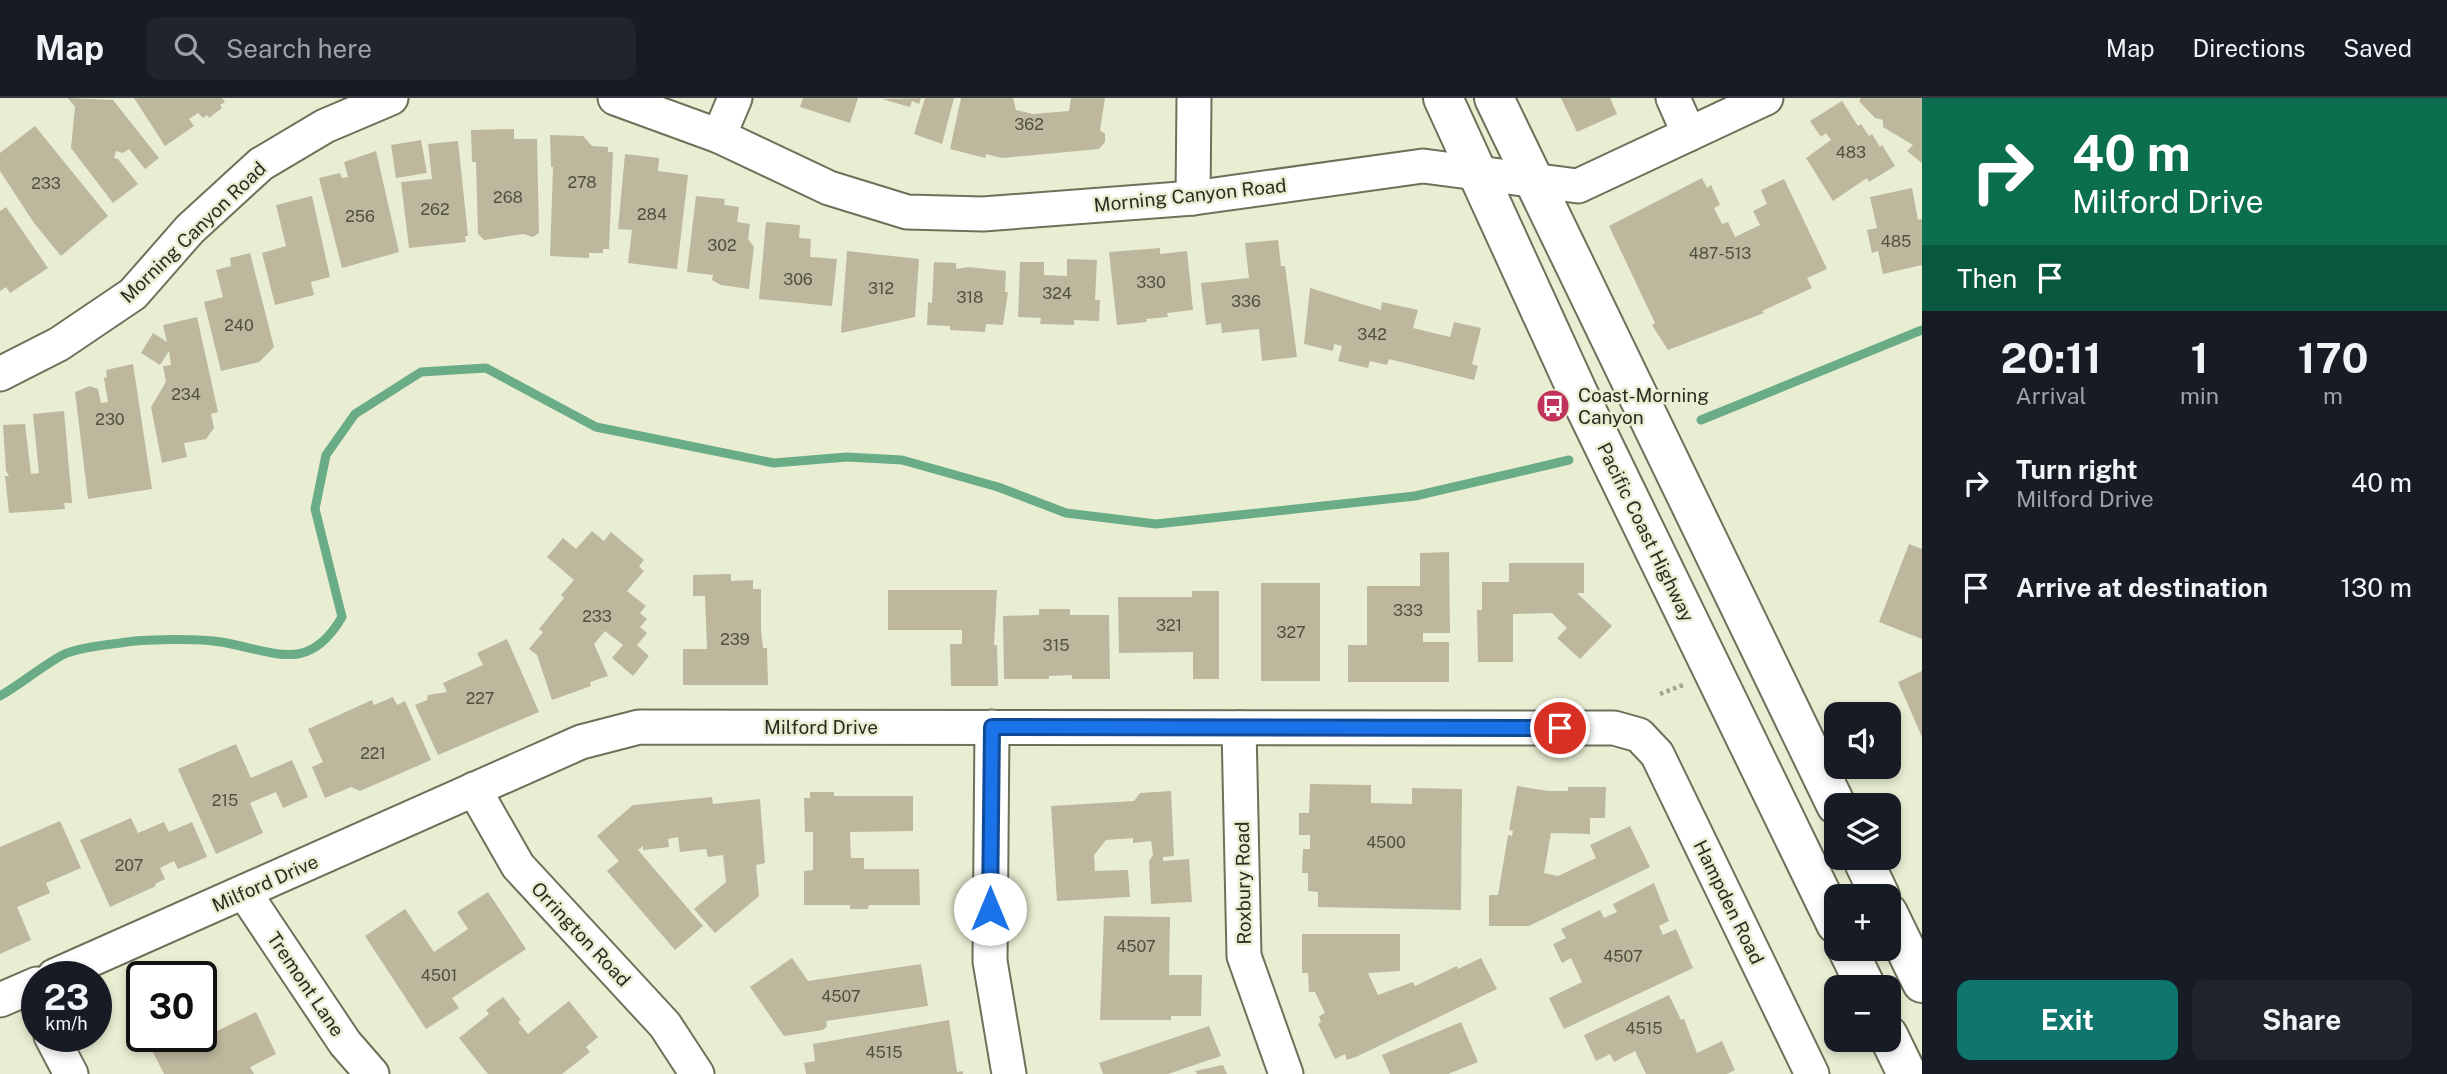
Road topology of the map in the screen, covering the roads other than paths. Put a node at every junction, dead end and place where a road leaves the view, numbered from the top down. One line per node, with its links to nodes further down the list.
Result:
1 (391, 98): 14 (street, Morning Canyon Road)
2 (615, 98): 10 (street, Morning Canyon Road)
3 (735, 98): 10 (street)
4 (1194, 98): 13 (street)
5 (1443, 98): 11 (highway, Pacific Coast Highway)
6 (1494, 98): 12 (highway)
7 (1673, 98): 9 (street)
8 (1766, 98): 9 (street, Morning Canyon Road)
9 (1689, 134): 12 (street, Morning Canyon Road)
10 (719, 136): 13 (street, Morning Canyon Road)
11 (1480, 174): 12 (street, Morning Canyon Road); 13 (street, Morning Canyon Road); 21 (highway, Pacific Coast Highway)
12 (1534, 182): 19 (highway)
13 (1193, 198)
14 (0, 374)
15 (992, 727): 16 (street, Milford Drive); 18 (street, Milford Drive); 30 (street)
16 (1239, 727): 17 (street, Milford Drive); 31 (street, Roxbury Road)
17 (1639, 735): 32 (street, Hampden Road)
18 (474, 789): 20 (street, Milford Drive); 29 (street, Orrington Road)
19 (1830, 793)
20 (244, 892): 23 (street, Milford Drive); 28 (street, Tremont Lane)
21 (1824, 900)
22 (1901, 940): 24 (highway)
23 (97, 961)
24 (1922, 983)
25 (59, 1052): 27 (street)
26 (1896, 1052): 33 (highway)
27 (71, 1074)
28 (372, 1074)
29 (697, 1074)
30 (1009, 1074)
31 (1286, 1074)
32 (1812, 1074)
33 (1907, 1074)

